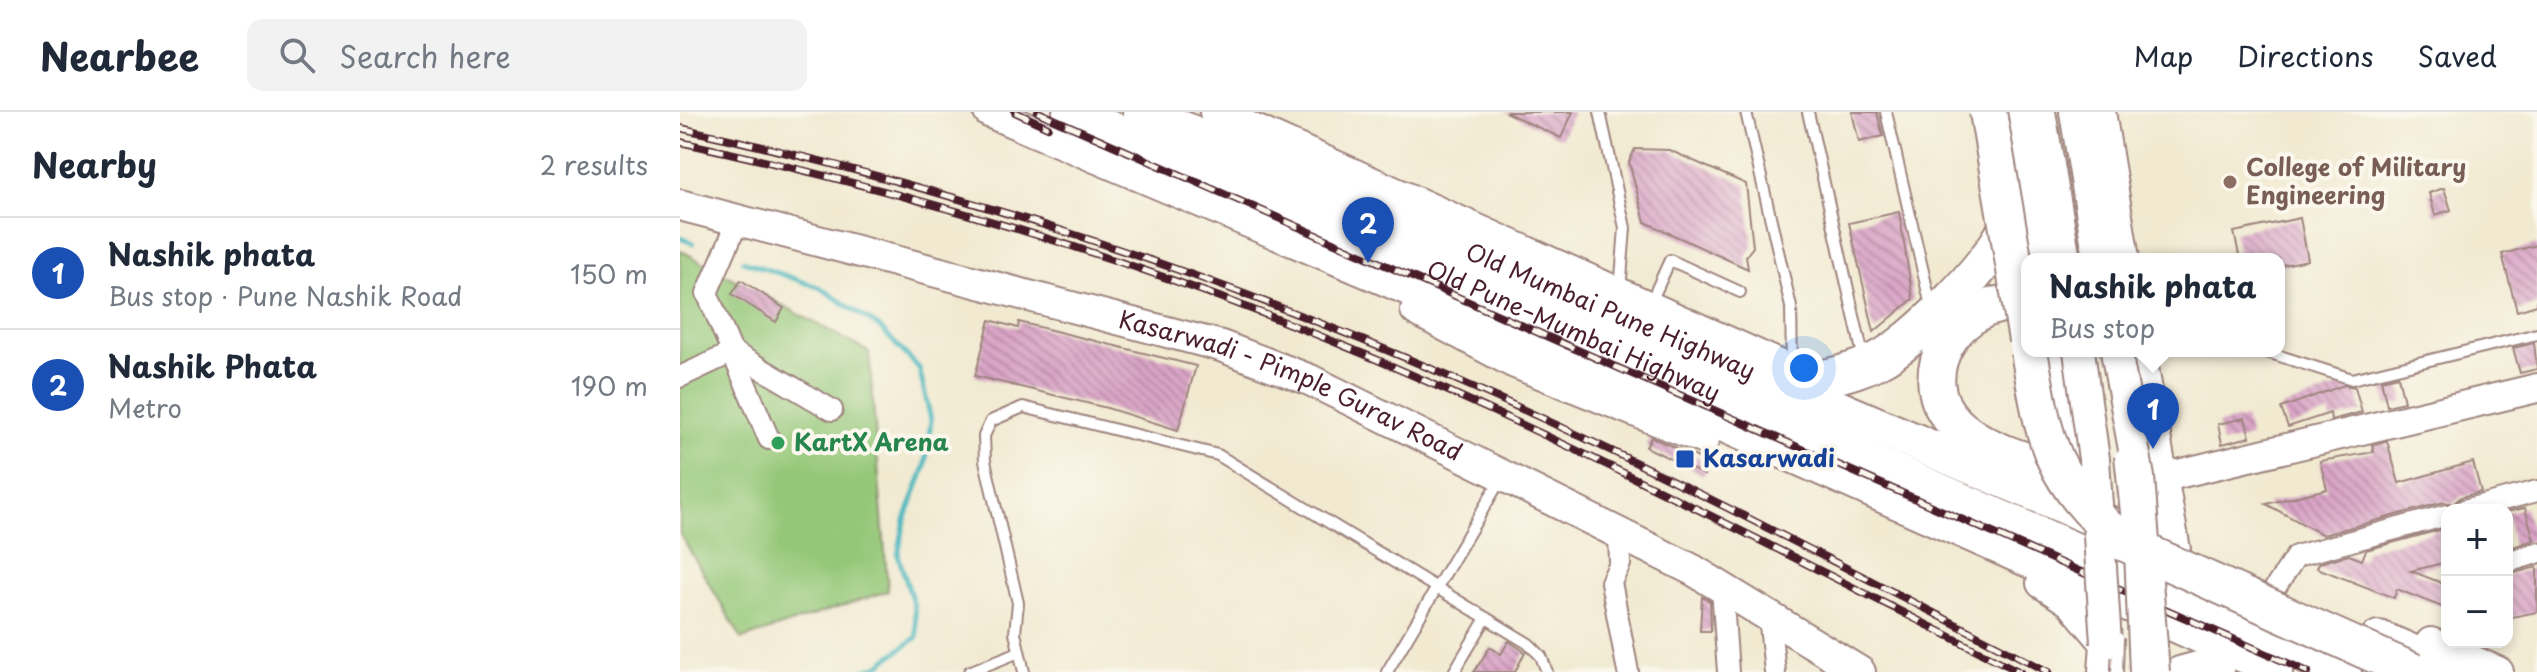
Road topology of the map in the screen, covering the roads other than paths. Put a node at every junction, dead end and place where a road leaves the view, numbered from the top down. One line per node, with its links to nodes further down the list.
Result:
1 (989, 112): 25 (main road)
2 (1071, 112): 55 (highway, Old Pune–Mumbai Highway)
3 (1141, 112): 55 (highway, Old Mumbai Pune Highway)
4 (1215, 112): 27 (main road)
5 (1600, 112): 27 (lane)
6 (1746, 112): 43 (lane)
7 (1808, 112): 42 (lane)
8 (1886, 112): 31 (lane)
9 (1988, 112): 29 (highway, bridge)
10 (2012, 112): 16 (highway)
11 (2040, 112): 20 (main road)
12 (2051, 112): 21 (lane)
13 (2063, 112): 22 (lane)
14 (2075, 112): 23 (main road)
15 (2097, 112): 24 (highway)
16 (2020, 157): 19 (highway); 31 (highway)
17 (680, 205): 18 (main road, Kasarwadi - Pimple Gurav Road)
18 (738, 221): 33 (street); 51 (main road, Kasarwadi - Pimple Gurav Road)
19 (2035, 253)
20 (2064, 253)
21 (2075, 253)
22 (2089, 253)
23 (2098, 253)
24 (2120, 253)
25 (1382, 279): 55 (main road); 68 (main road)
26 (1740, 292): 30 (lane)
27 (1620, 293): 30 (main road)
28 (2021, 303): 55 (highway)
29 (2021, 305)
30 (1649, 306): 43 (main road)
31 (1933, 316): 42 (highway)
32 (2537, 334): 41 (lane)
33 (733, 352): 44 (street); 47 (street); 49 (street)
34 (2030, 357): 85 (highway, bridge)
35 (2051, 357): 55 (highway)
36 (2080, 357): 68 (main road, bridge)
37 (2092, 357): 46 (lane)
38 (2107, 357): 48 (lane)
39 (2117, 357): 80 (main road, bridge)
40 (2138, 357): 52 (highway)
41 (2283, 357)
42 (1866, 366): 43 (highway)
43 (1803, 375): 55 (main road)
44 (680, 377)
45 (2537, 388): 52 (street)
46 (2100, 407)
47 (832, 410)
48 (2114, 410)
49 (769, 439)
50 (2118, 439): 79 (lane, bridge)
51 (1503, 476): 57 (main road, Kasarwadi - Pimple Gurav Road); 61 (lane)
52 (2157, 479): 55 (highway); 58 (highway)
53 (2537, 491): 54 (street)
54 (2487, 504)
55 (2069, 517): 58 (highway); 78 (lane, bridge); 83 (main road); 84 (highway)
56 (2441, 517): 63 (street)
57 (1619, 533): 62 (main road, Kasarwadi - Pimple Gurav Road); 74 (street)
58 (2172, 550): 63 (highway)
59 (2537, 553): 60 (street)
60 (2513, 560)
61 (1437, 588): 65 (lane); 67 (lane); 71 (lane)
62 (1722, 588): 64 (main road, Kasarwadi - Pimple Gurav Road); 75 (street)
63 (2272, 593): 66 (highway)
64 (1769, 616): 76 (street); 77 (main road, Kasarwadi - Pimple Gurav Road)
65 (1486, 618): 72 (lane); 73 (lane)
66 (2359, 630): 86 (highway); 87 (main road)
67 (1019, 652): 69 (lane); 70 (lane)
68 (2105, 658)
69 (969, 672)
70 (1024, 672)
71 (1387, 672)
72 (1454, 672)
73 (1547, 672)
74 (1628, 672)
75 (1728, 672)
76 (1775, 672)
77 (1860, 672)
78 (2117, 672)
79 (2135, 672)
80 (2154, 672)
81 (2180, 672): 82 (main road)
82 (2219, 672)
83 (2277, 672)
84 (2343, 672)
85 (2414, 672)
86 (2456, 672)
87 (2498, 672)

